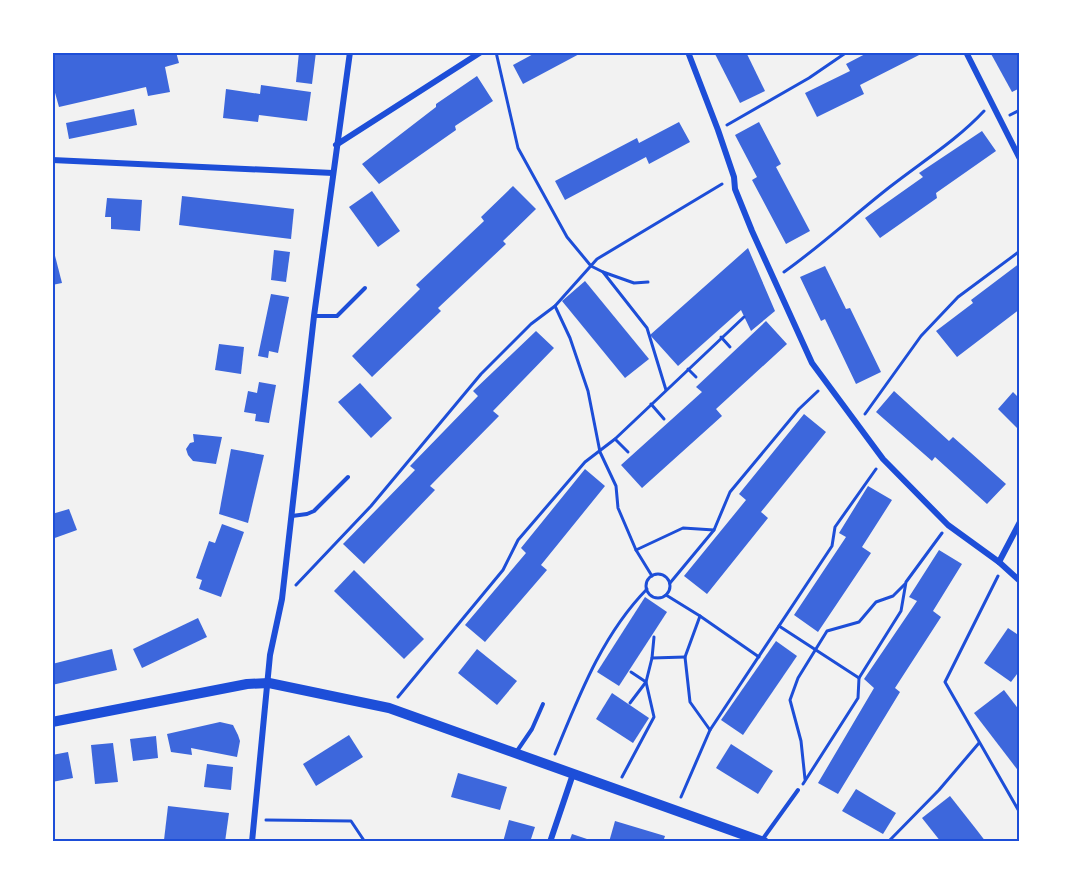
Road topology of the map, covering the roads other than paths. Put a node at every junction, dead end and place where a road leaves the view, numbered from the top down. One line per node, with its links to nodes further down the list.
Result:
1 (350, 52): 5 (street)
2 (481, 52): 5 (street)
3 (688, 52): 14 (street)
4 (966, 52): 6 (street)
5 (336, 145): 8 (street)
6 (1020, 159)
7 (52, 160): 8 (street)
8 (333, 173): 10 (street)
9 (364, 288): 10 (lane)
10 (314, 316): 12 (street)
11 (348, 477): 12 (lane)
12 (291, 516): 16 (street)
13 (1020, 522): 14 (street)
14 (1001, 564): 15 (street)
15 (1020, 582)
16 (268, 683): 18 (street); 19 (street); 23 (street)
17 (543, 704): 19 (lane)
18 (52, 722)
19 (514, 754): 20 (street)
20 (573, 774): 22 (street); 24 (street)
21 (798, 790): 22 (lane)
22 (763, 841)
23 (252, 842)
24 (550, 842)

